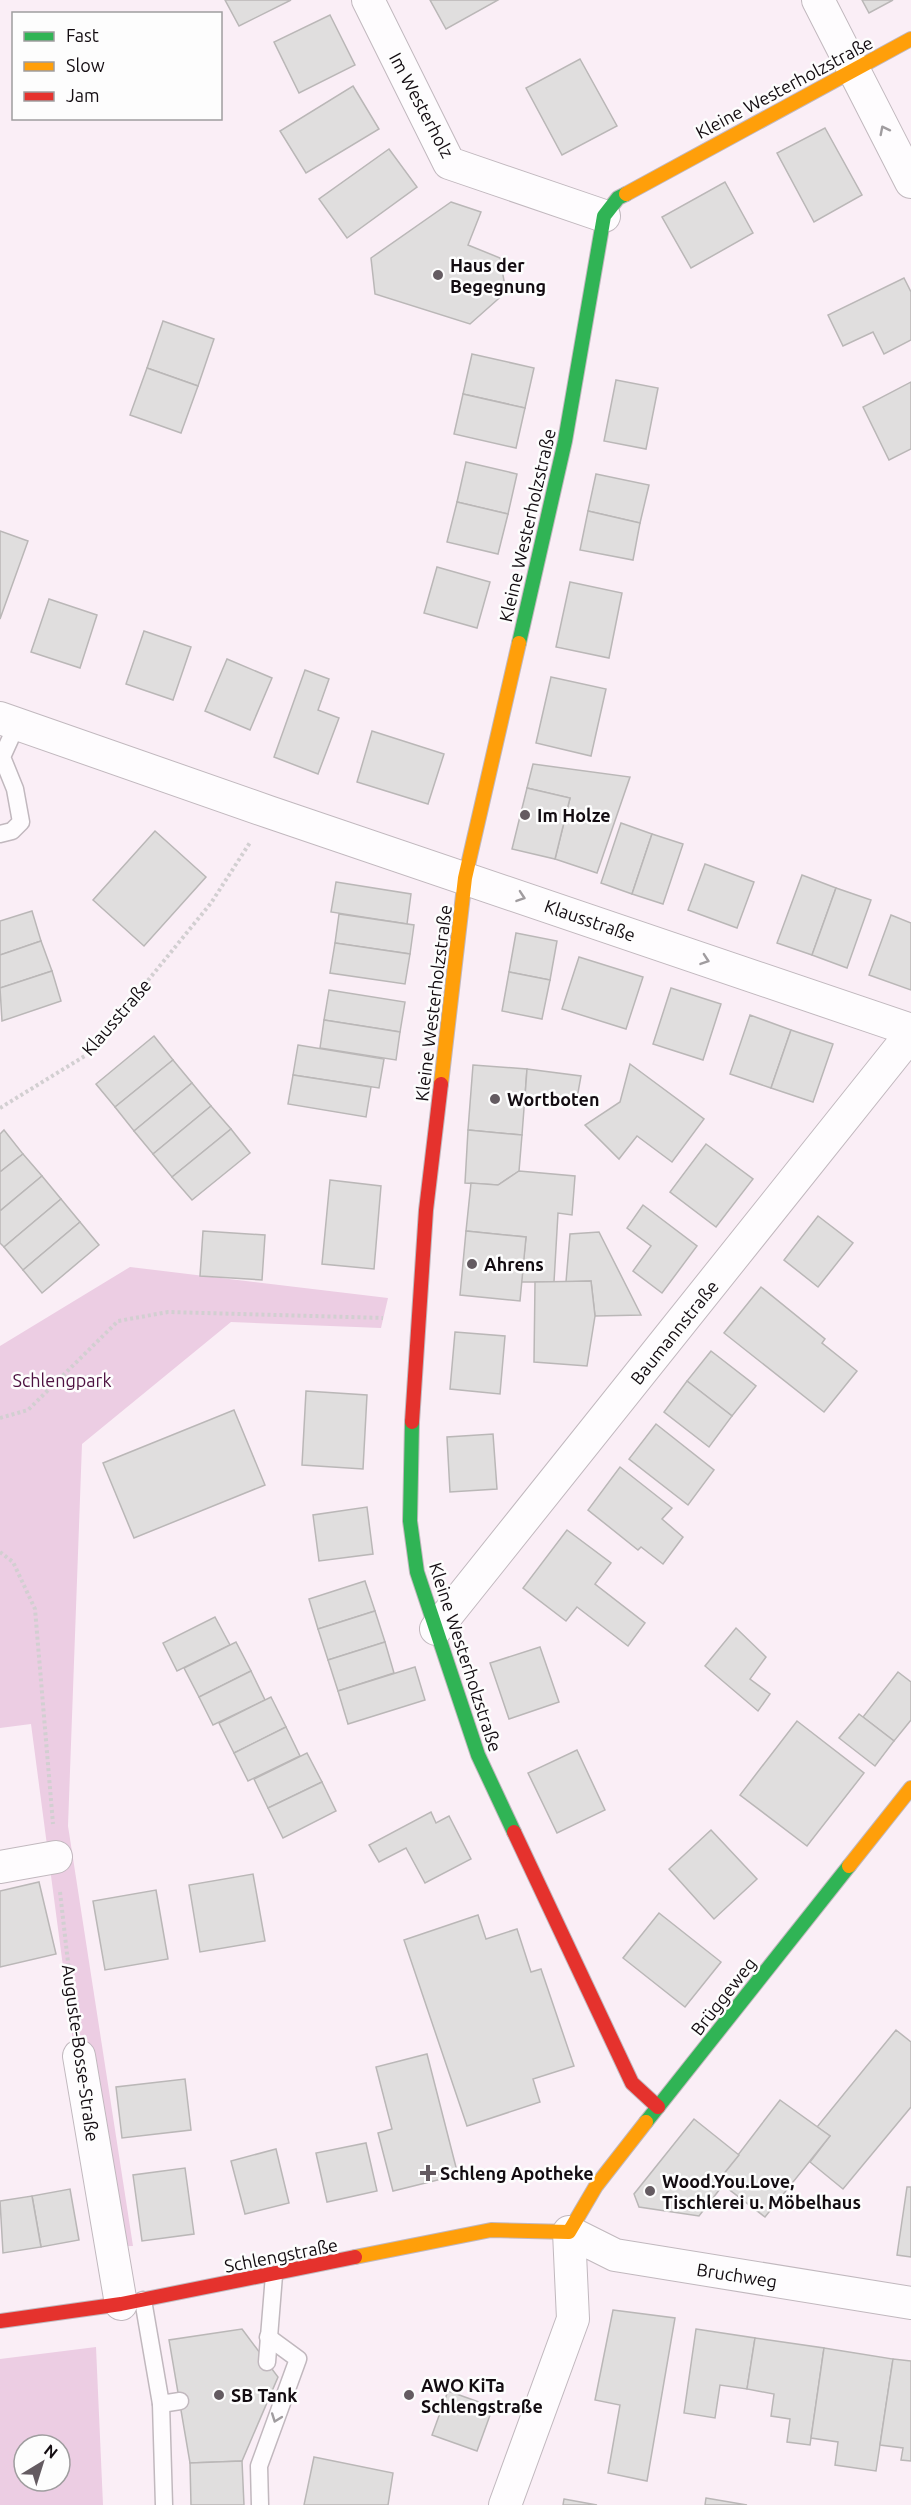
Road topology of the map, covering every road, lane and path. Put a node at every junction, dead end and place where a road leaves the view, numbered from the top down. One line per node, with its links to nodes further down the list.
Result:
1 (368, 0): 6 (street, Im Westerholz)
2 (818, 0): 4 (street)
3 (911, 39): 4 (street, Kleine Westerholzstraße)
4 (854, 71): 5 (street, one-way to 4); 6 (street, Kleine Westerholzstraße)
5 (911, 182)
6 (604, 216): 10 (street, Kleine Westerholzstraße)
7 (9, 721): 8 (street, Klausstraße); 9 (lane)
8 (269, 812): 10 (street, Klausstraße); 13 (path, Klausstraße)
9 (0, 834)
10 (465, 878): 11 (street, Klausstraße, one-way to 11); 14 (street, Kleine Westerholzstraße)
11 (911, 1030)
12 (911, 1035): 17 (street, Baumannstraße)
13 (0, 1108)
14 (419, 1319): 15 (path); 17 (street, Kleine Westerholzstraße)
15 (0, 1418)
16 (0, 1552): 19 (path, Auguste-Bosse-Straße)
17 (436, 1629): 22 (street, Kleine Westerholzstraße)
18 (911, 1788): 22 (street, Brüggeweg)
19 (56, 1857): 20 (street); 21 (path, Auguste-Bosse-Straße)
20 (0, 1867)
21 (79, 2056): 25 (street, Auguste-Bosse-Straße)
22 (658, 2107): 23 (street, Brüggeweg)
23 (569, 2232): 24 (street, Schlengstraße); 26 (street, Bruchweg); 34 (street)
24 (274, 2275): 25 (street, Schlengstraße); 28 (lane)
25 (132, 2302): 27 (street, Schlengstraße); 31 (lane)
26 (911, 2302)
27 (0, 2321)
28 (268, 2337): 29 (lane); 33 (lane, one-way to 33)
29 (267, 2362)
30 (180, 2402): 31 (lane)
31 (161, 2404): 32 (lane)
32 (164, 2505)
33 (260, 2505)
34 (505, 2505)

